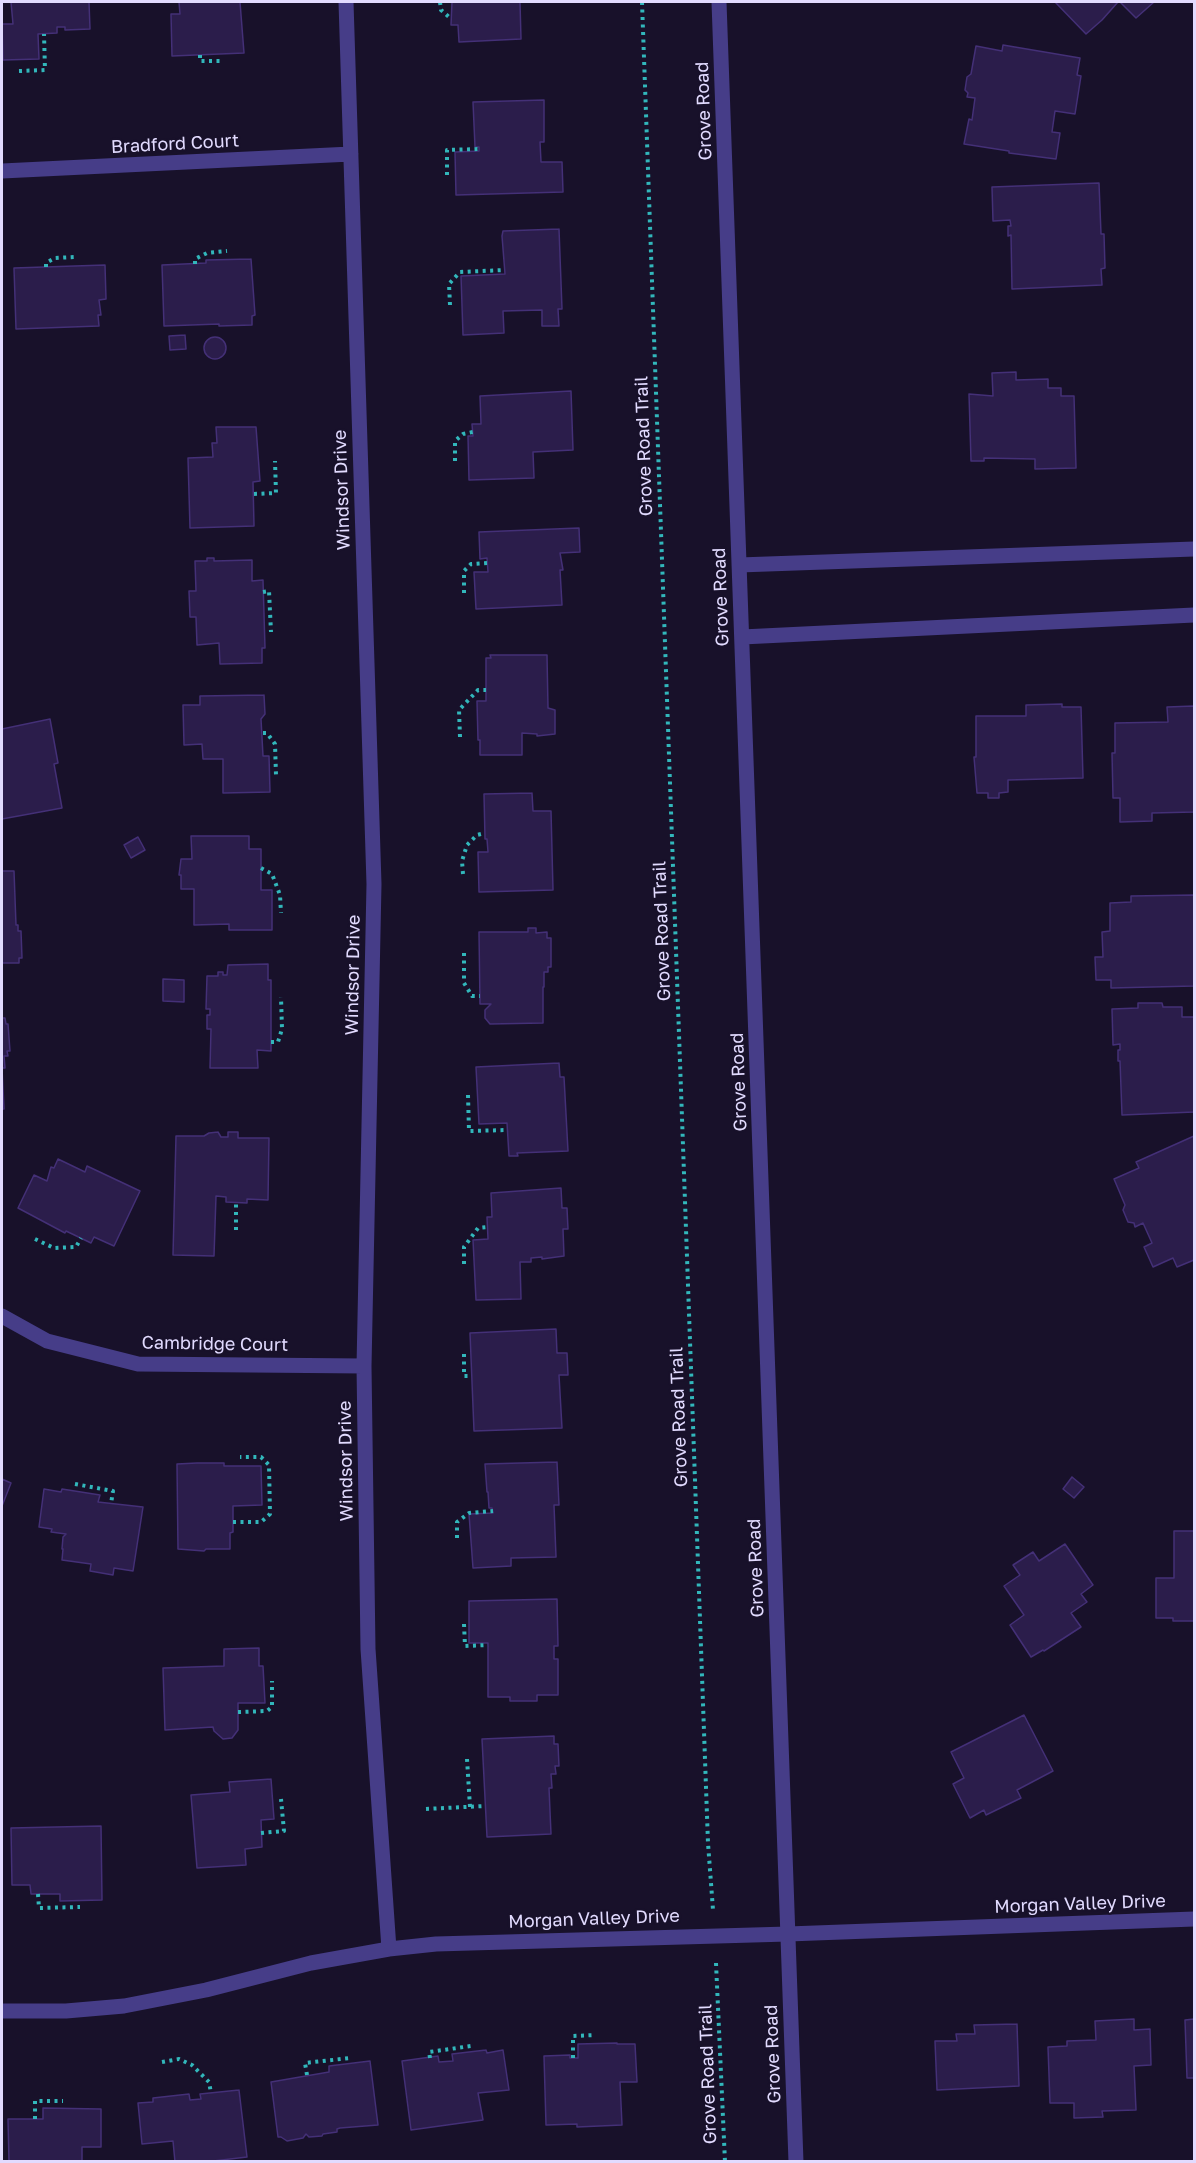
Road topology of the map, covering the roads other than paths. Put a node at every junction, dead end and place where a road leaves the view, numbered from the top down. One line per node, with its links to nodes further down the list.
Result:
1 (346, 2): 3 (street, Windsor Drive)
2 (719, 2): 6 (street, Grove Road)
3 (351, 154): 4 (street, Bradford Court); 10 (street, Windsor Drive)
4 (2, 171)
5 (1194, 549): 6 (street)
6 (739, 565): 8 (street, Grove Road)
7 (1194, 615): 8 (street)
8 (742, 637): 12 (street, Grove Road)
9 (2, 1316): 10 (street, Cambridge Court)
10 (364, 1366): 13 (street, Windsor Drive)
11 (1194, 1919): 12 (street, Morgan Valley Drive)
12 (788, 1934): 13 (street, Morgan Valley Drive); 15 (street, Grove Road)
13 (389, 1948): 14 (street, Morgan Valley Drive)
14 (2, 2011)
15 (796, 2162)

